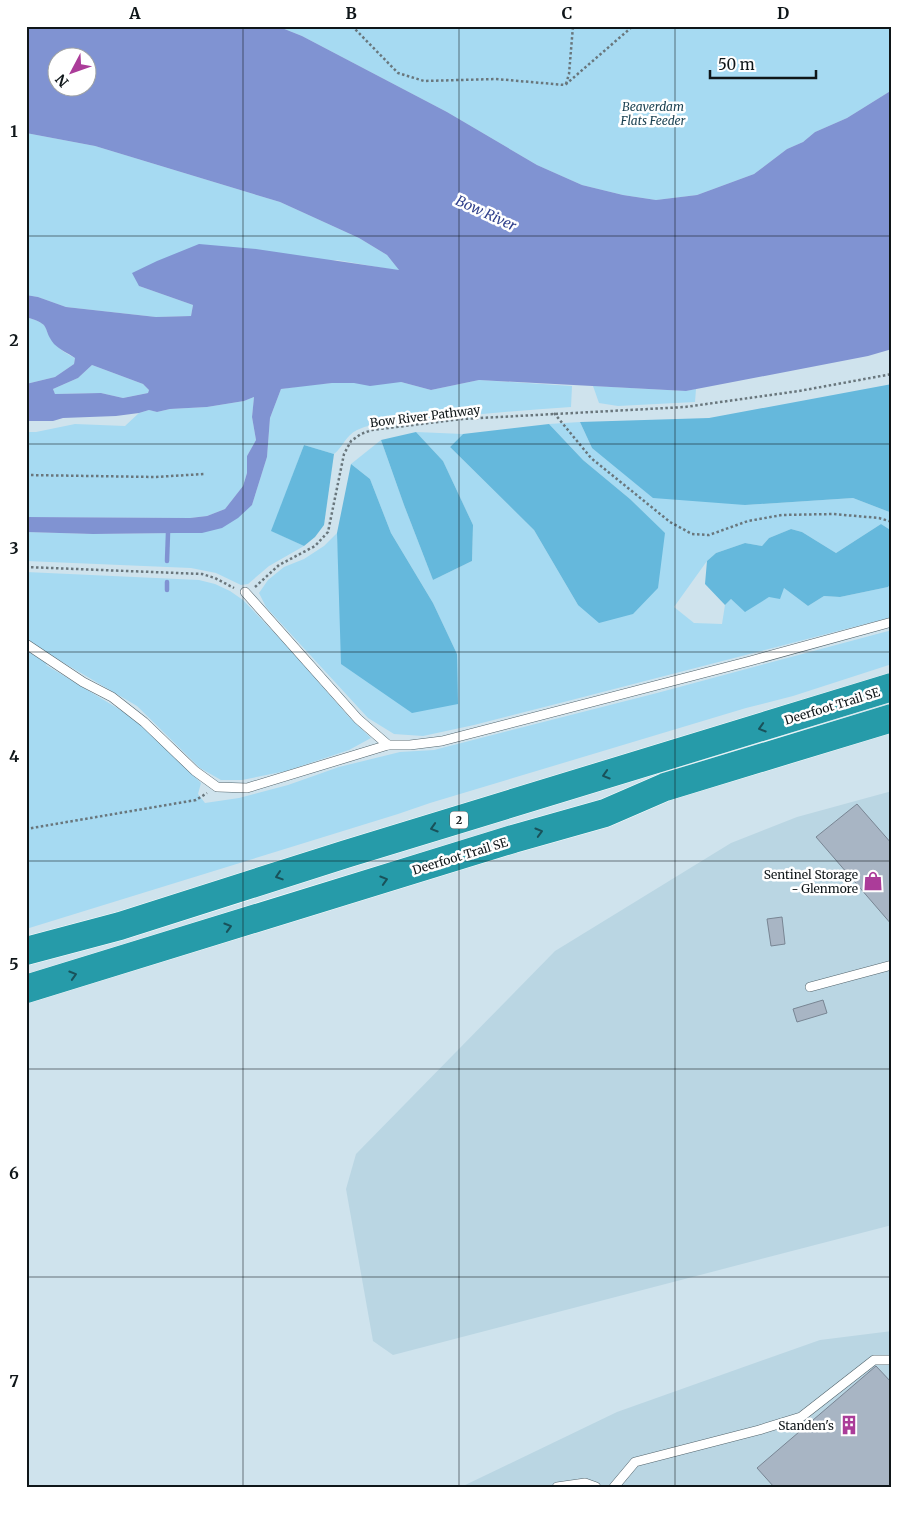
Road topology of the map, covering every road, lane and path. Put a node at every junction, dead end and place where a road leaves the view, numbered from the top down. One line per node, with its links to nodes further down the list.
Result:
1 (352, 26): 4 (path)
2 (573, 26): 4 (path)
3 (633, 26): 4 (path)
4 (565, 85)
5 (892, 374): 6 (path, Bow River Pathway)
6 (554, 413): 9 (path); 11 (path, Bow River Pathway)
7 (204, 474): 8 (path)
8 (26, 475)
9 (892, 522)
10 (26, 567): 11 (path)
11 (245, 592): 17 (lane)
12 (892, 622): 17 (lane)
13 (26, 644): 18 (lane)
14 (892, 687): 21 (highway, Deerfoot Trail SE / 2, one-way to 21)
15 (892, 718): 19 (highway, Deerfoot Trail SE)
16 (892, 731): 19 (highway)
17 (388, 745): 18 (lane)
18 (217, 787): 20 (path)
19 (606, 813): 24 (highway, Deerfoot Trail SE, one-way to 19)
20 (26, 829)
21 (26, 951)
22 (892, 965): 23 (lane)
23 (810, 987)
24 (26, 989)
25 (892, 1360): 28 (lane)
26 (557, 1487): 27 (lane)
27 (596, 1487)
28 (614, 1487)

